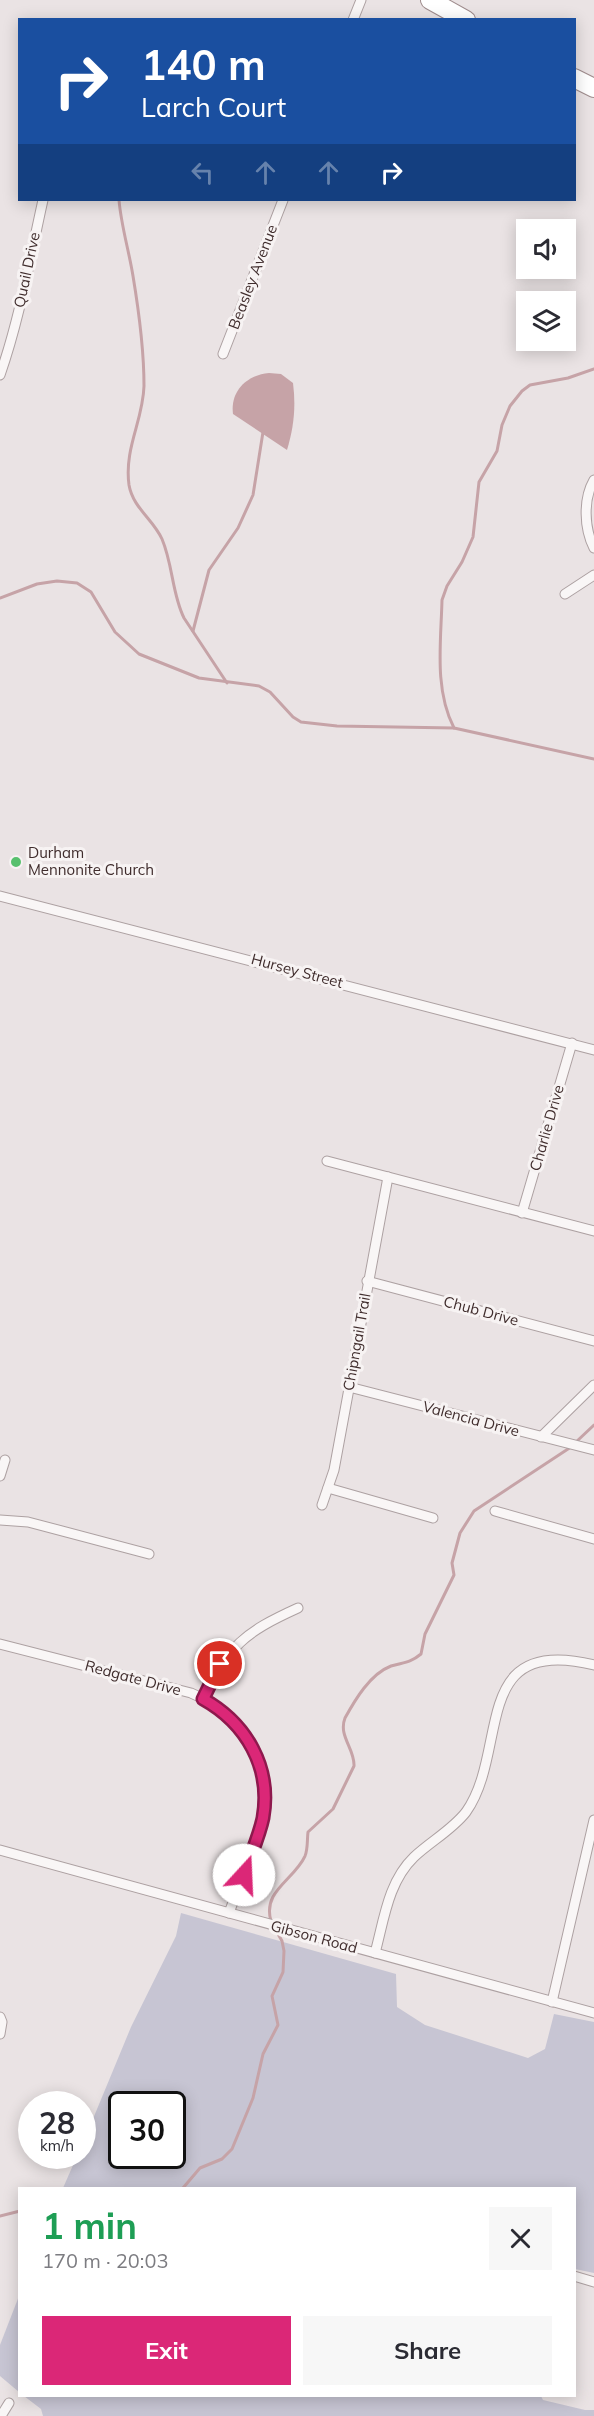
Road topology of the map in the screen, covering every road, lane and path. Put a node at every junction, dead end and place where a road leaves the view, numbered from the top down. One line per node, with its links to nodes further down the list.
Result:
1 (361, 0): 3 (street)
2 (430, 0): 4 (highway)
3 (354, 18)
4 (462, 18)
5 (576, 79): 6 (highway)
6 (594, 88)
7 (43, 201): 10 (street, Quail Drive)
8 (283, 201): 9 (street, Beasley Avenue)
9 (223, 354)
10 (0, 375)
11 (594, 480): 12 (street)
12 (594, 548)
13 (594, 575): 14 (street)
14 (565, 594)
15 (0, 896): 16 (street, Hursey Street)
16 (572, 1043): 17 (street, Hursey Street); 20 (street, Charlie Drive)
17 (594, 1050)
18 (327, 1161): 19 (street)
19 (388, 1177): 20 (street); 22 (street, Chipngail Trail)
20 (522, 1213): 21 (street)
21 (594, 1231)
22 (368, 1281): 23 (street, Chub Drive); 25 (street, Chipngail Trail)
23 (594, 1341)
24 (594, 1385): 26 (street)
25 (349, 1387): 26 (street, Valencia Drive); 30 (street, Chipngail Trail)
26 (541, 1437): 27 (street, Valencia Drive)
27 (594, 1450)
28 (5, 1460): 29 (street)
29 (0, 1476)
30 (328, 1488): 31 (street, Chipngail Trail); 33 (street)
31 (322, 1505)
32 (495, 1511): 35 (street)
33 (432, 1518)
34 (0, 1520): 36 (street)
35 (594, 1539)
36 (149, 1554)
37 (298, 1608): 40 (street)
38 (0, 1644): 40 (street, Redgate Drive)
39 (594, 1665): 44 (street)
40 (203, 1699): 43 (street, Redgate Drive)
41 (594, 1820): 45 (street)
42 (0, 1850): 43 (street, Gibson Road)
43 (229, 1914): 44 (street, Gibson Road)
44 (375, 1953): 45 (street, Gibson Road)
45 (552, 2002): 46 (street, Gibson Road)
46 (594, 2013)
47 (0, 2017): 48 (street)
48 (0, 2034)
49 (576, 2277): 50 (street)
50 (594, 2282)
51 (9, 2403): 52 (street)
52 (1, 2416)

